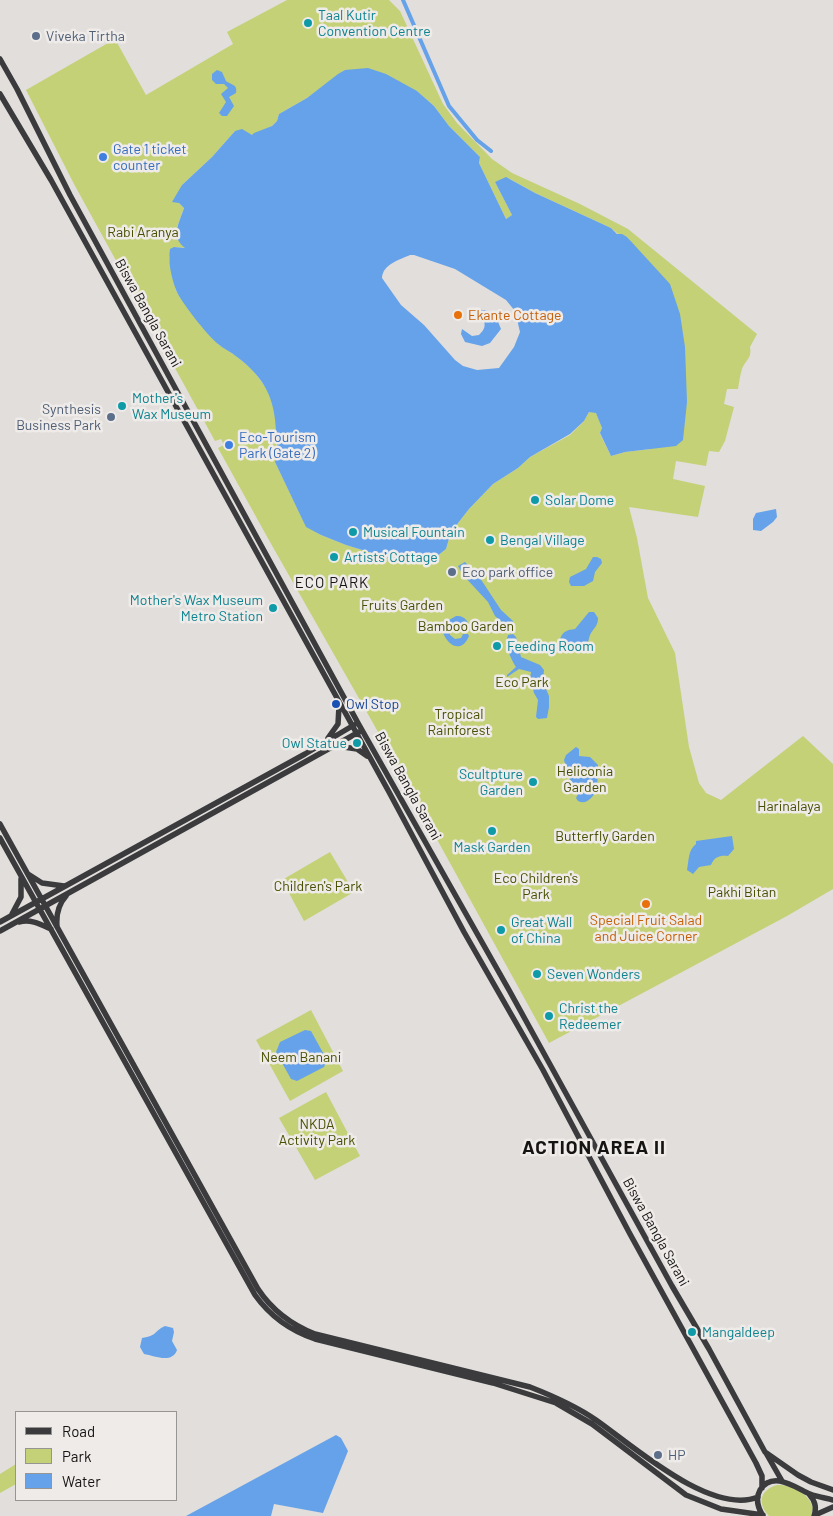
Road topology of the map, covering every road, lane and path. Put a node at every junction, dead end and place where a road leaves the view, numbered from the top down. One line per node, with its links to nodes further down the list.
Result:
1 (0, 59): 4 (main road, Biswa Bangla Sarani)
2 (0, 94): 3 (main road, Biswa Bangla Sarani)
3 (338, 701): 4 (main road, Biswa Bangla Sarani); 6 (main road)
4 (355, 724): 5 (main road, Biswa Bangla Sarani); 6 (main road)
5 (360, 732): 7 (main road); 9 (main road, Biswa Bangla Sarani); 28 (main road, Biswa Bangla Sarani)
6 (326, 742): 8 (main road)
7 (335, 746): 9 (main road); 10 (main road)
8 (305, 754): 10 (main road); 16 (main road)
9 (370, 759): 11 (main road, Biswa Bangla Sarani)
10 (309, 760): 17 (main road)
11 (389, 792): 12 (main road); 26 (main road, Biswa Bangla Sarani)
12 (383, 795)
13 (0, 824): 15 (main road)
14 (0, 838): 15 (main road)
15 (24, 875): 16 (main road); 18 (main road); 20 (main road)
16 (65, 886): 18 (main road)
17 (69, 892): 19 (main road); 25 (main road)
18 (38, 901): 19 (main road); 20 (main road)
19 (42, 907): 22 (main road); 23 (main road); 25 (main road)
20 (11, 916): 21 (main road)
21 (0, 922)
22 (15, 922): 23 (main road); 24 (main road)
23 (51, 929): 36 (main road)
24 (0, 931)
25 (58, 931): 33 (main road)
26 (690, 1346): 27 (main road); 30 (main road, Biswa Bangla Sarani)
27 (684, 1349)
28 (765, 1452): 29 (main road); 31 (main road, Biswa Bangla Sarani)
29 (782, 1481): 30 (main road); 32 (main road)
30 (762, 1488): 33 (main road)
31 (833, 1490)
32 (809, 1494): 34 (main road); 37 (main road)
33 (758, 1497): 36 (main road)
34 (833, 1500)
35 (833, 1507): 37 (main road)
36 (763, 1516)
37 (815, 1516)

